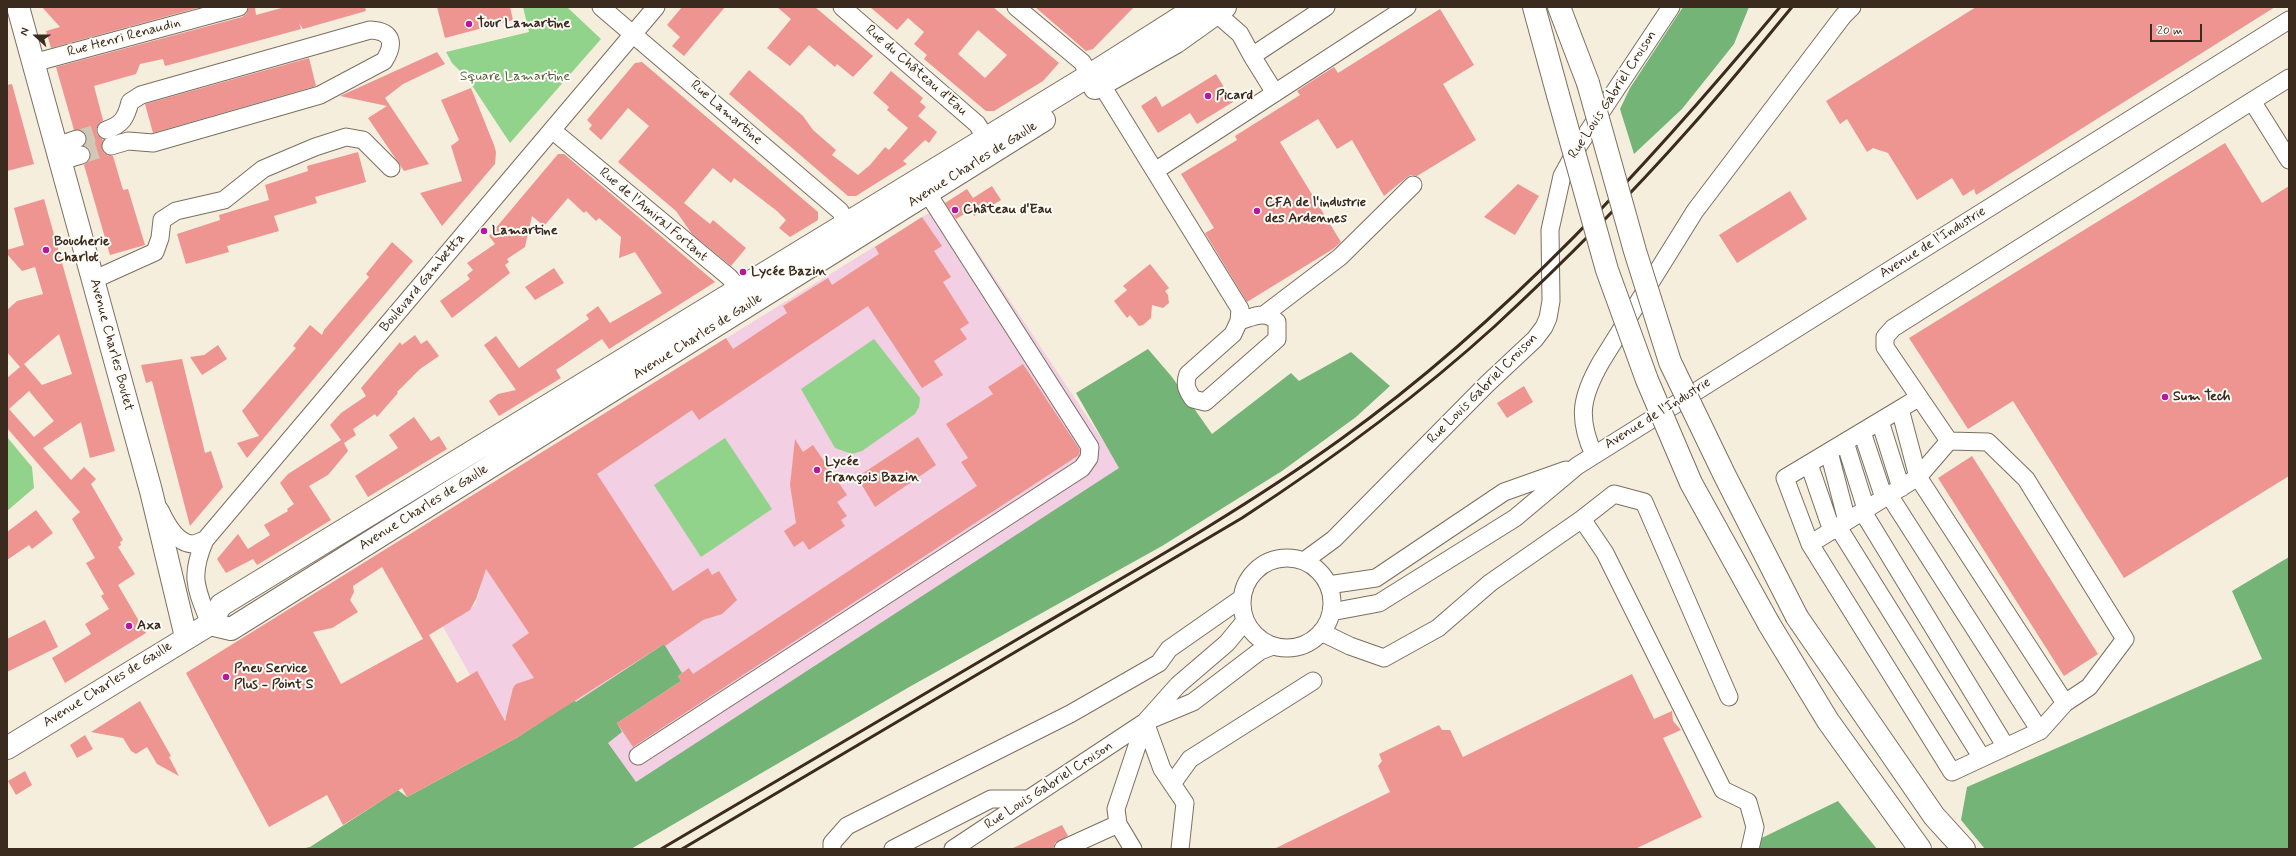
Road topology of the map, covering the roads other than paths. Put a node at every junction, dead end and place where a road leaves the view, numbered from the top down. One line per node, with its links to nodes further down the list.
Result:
1 (239, 7): 18 (street, Rue Henri Renaudin)
2 (602, 7): 16 (street, Rue Lamartine)
3 (656, 7): 16 (street, Boulevard Gambetta)
4 (842, 7): 26 (street, Rue du Château d'Eau)
5 (1016, 7): 20 (street)
6 (1326, 7): 17 (street)
7 (1407, 7): 22 (street)
8 (1534, 7): 88 (main road, bridge)
9 (1559, 7): 21 (main road)
10 (1571, 7): 21 (main road)
11 (1671, 7): 60 (street, Rue Louis Gabriel Croison)
12 (1852, 7): 47 (street)
13 (22, 10): 18 (main road, Avenue Charles Boutet)
14 (1211, 11): 17 (street); 20 (main road, Avenue Charles de Gaulle)
15 (2289, 20): 47 (street, Avenue de l'Industrie)
16 (633, 34): 25 (street, Boulevard Gambetta); 35 (street, Rue Lamartine)
17 (1252, 56): 22 (street)
18 (33, 63): 29 (main road, Avenue Charles Boutet)
19 (2289, 78): 23 (street)
20 (1096, 80): 26 (main road, Avenue Charles de Gaulle); 32 (street); 34 (main road, Avenue Charles de Gaulle)
21 (1588, 84): 89 (main road, bridge)
22 (1275, 93): 32 (street)
23 (2252, 102): 30 (street); 40 (street)
24 (106, 130): 27 (street)
25 (552, 130): 37 (street, Rue de l'Amiral Fortant); 58 (street, Boulevard Gambetta)
26 (986, 138): 34 (main road, Avenue Charles de Gaulle)
27 (111, 146)
28 (79, 147): 29 (street)
29 (58, 153): 36 (main road, Avenue Charles Boutet)
30 (2289, 160)
31 (391, 168): 36 (street)
32 (1155, 171): 39 (street)
33 (1413, 185): 38 (street)
34 (922, 187): 35 (main road, Avenue Charles de Gaulle); 37 (main road, Avenue Charles de Gaulle); 76 (street)
35 (847, 223): 37 (main road, Avenue Charles de Gaulle)
36 (93, 280): 51 (main road, Avenue Charles Boutet)
37 (745, 296): 52 (main road, Avenue Charles de Gaulle); 54 (main road, Avenue Charles de Gaulle)
38 (1265, 314): 39 (street); 39 (street)
39 (1238, 321)
40 (1918, 398): 41 (street); 44 (street)
41 (1900, 409): 42 (street); 50 (street)
42 (1880, 421): 43 (street); 53 (street)
43 (1862, 432): 45 (street); 53 (street)
44 (1949, 441): 50 (street); 71 (street)
45 (1845, 442): 46 (street); 55 (street)
46 (1829, 452): 48 (street); 57 (street)
47 (1594, 455): 49 (street, Avenue de l'Industrie)
48 (1809, 464): 57 (street); 59 (street)
49 (1577, 466): 61 (street, Avenue de l'Industrie); 63 (street, Avenue de l'Industrie)
50 (1918, 477): 53 (street); 71 (street)
51 (151, 491): 58 (street); 67 (main road, Avenue Charles Boutet)
52 (409, 491): 54 (main road); 65 (main road, Avenue Charles de Gaulle)
53 (1891, 494): 55 (street); 73 (street)
54 (421, 510): 65 (main road, Avenue Charles de Gaulle)
55 (1864, 510): 57 (street); 74 (street)
56 (1582, 519): 66 (street); 70 (street); 87 (street)
57 (1839, 526): 59 (street); 77 (street)
58 (205, 540): 65 (street, Boulevard Gambetta)
59 (1810, 544): 77 (street)
60 (1304, 561): 61 (street); 62 (street)
61 (1328, 585): 63 (street)
62 (1242, 598): 64 (street); 81 (street)
63 (1331, 612): 66 (street)
64 (1245, 621): 68 (street); 72 (street, Rue Louis Gabriel Croison)
65 (210, 624): 67 (main road, Avenue Charles de Gaulle)
66 (1321, 632): 68 (street)
67 (186, 637): 75 (main road, Avenue Charles de Gaulle)
68 (1273, 646): 72 (street, Rue Louis Gabriel Croison)
69 (1313, 681): 78 (street)
70 (1729, 697)
71 (2065, 704): 73 (street)
72 (1146, 722): 78 (street); 79 (street, Rue Louis Gabriel Croison); 80 (street)
73 (2040, 731): 74 (street)
74 (2006, 747): 77 (street)
75 (7, 748)
76 (638, 756)
77 (1982, 758)
78 (1172, 784): 86 (street)
79 (1028, 799): 82 (street); 83 (street, Rue Louis Gabriel Croison)
80 (1118, 824): 84 (street); 85 (street)
81 (832, 849)
82 (892, 849)
83 (953, 849)
84 (1063, 849)
85 (1132, 849)
86 (1180, 849)
87 (1750, 849)
88 (1920, 849)
89 (1964, 849)

